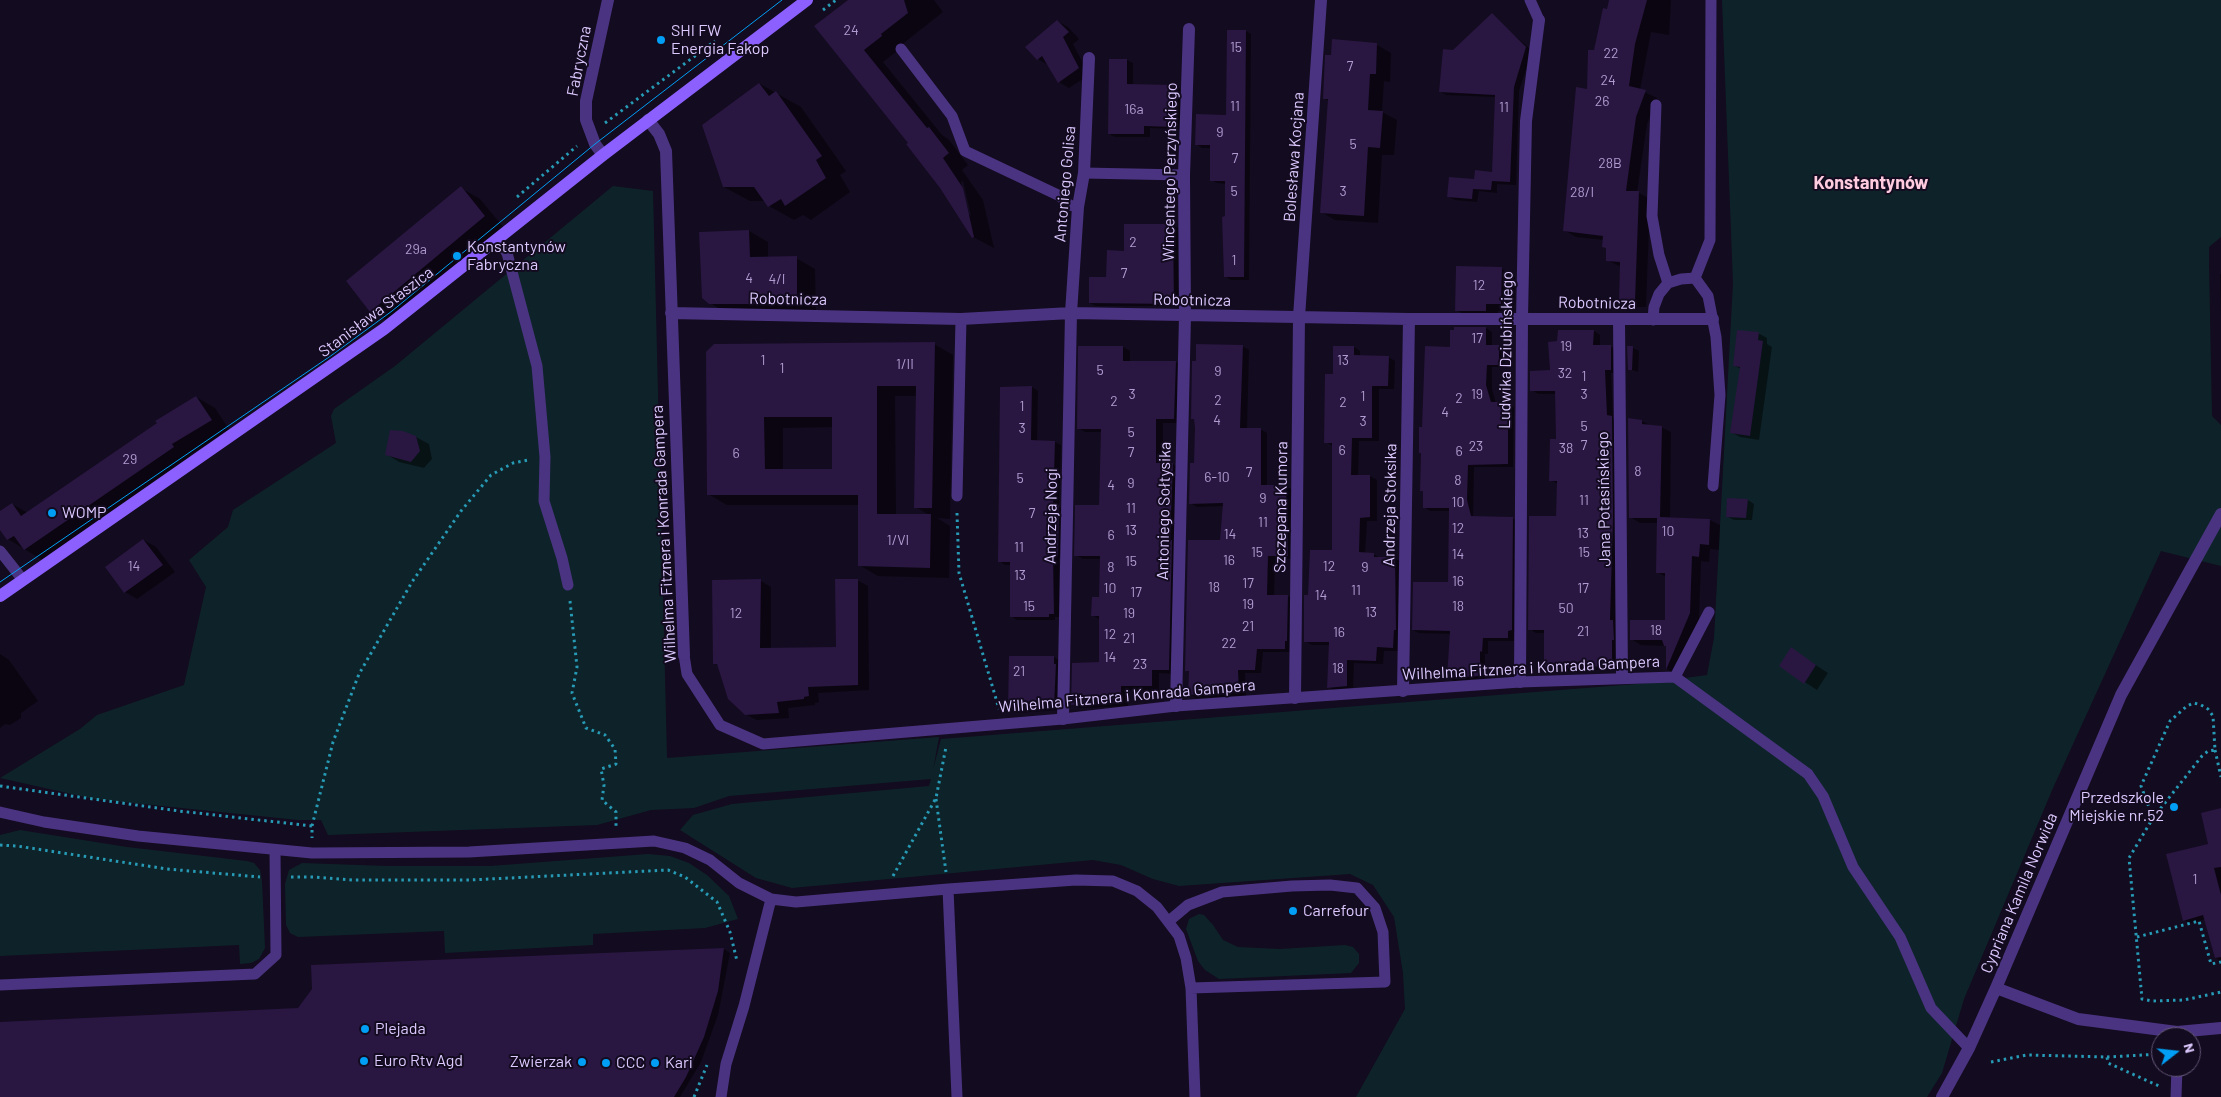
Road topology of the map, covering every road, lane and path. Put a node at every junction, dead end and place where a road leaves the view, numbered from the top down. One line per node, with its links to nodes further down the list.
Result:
1 (608, 0): 13 (street, Fabryczna)
2 (807, 0): 12 (street, Stanisława Staszica)
3 (1321, 0): 25 (street, Bolesława Kocjana)
4 (1530, 0): 6 (lane)
5 (1712, 0): 20 (lane)
6 (1539, 20): 26 (street, Ludwika Dziubińskiego)
7 (1189, 28): 16 (street, Wincentego Perzyńskiego)
8 (715, 41): 13 (path)
9 (902, 49): 18 (lane)
10 (1089, 58): 15 (street, Antoniego Golisa)
11 (1656, 105): 21 (lane)
12 (648, 120): 14 (street, Stanisława Staszica); 22 (street, Wilhelma Fitznera i Konrada Gampera)
13 (591, 135): 14 (street, Fabryczna); 17 (path)
14 (602, 155): 19 (street, Stanisława Staszica)
15 (1084, 173): 16 (lane); 18 (street, Antoniego Golisa)
16 (1184, 175): 24 (street, Wincentego Perzyńskiego)
17 (514, 200)
18 (1078, 207): 23 (street, Antoniego Golisa)
19 (497, 240): 32 (lane); 37 (street, Stanisława Staszica)
20 (1695, 278): 21 (lane); 30 (lane)
21 (1668, 283): 31 (lane)
22 (671, 313): 27 (street, Robotnicza); 41 (street, Wilhelma Fitznera i Konrada Gampera)
23 (1071, 314): 24 (street, Robotnicza); 27 (street, Robotnicza); 48 (street, Andrzeja Nogi)
24 (1185, 316): 25 (street, Robotnicza); 47 (street, Antoniego Sołtysika)
25 (1299, 317): 28 (street, Robotnicza); 46 (street, Szczepana Kumora)
26 (1522, 318): 28 (street, Robotnicza); 29 (street, Robotnicza); 44 (street, Ludwika Dziubińskiego)
27 (960, 319): 34 (lane)
28 (1408, 319): 45 (street, Andrzeja Stoksika)
29 (1619, 319): 31 (street, Robotnicza); 43 (street, Jana Potasińskiego)
30 (1713, 319): 31 (street, Robotnicza); 33 (lane)
31 (1653, 320)
32 (546, 457): 38 (lane); 57 (path)
33 (1712, 486)
34 (957, 496): 49 (path)
35 (2221, 514): 73 (street, Cypriana Kamila Norwida)
36 (0, 551): 37 (lane)
37 (23, 580): 39 (street, Stanisława Staszica)
38 (568, 585): 58 (path)
39 (0, 596)
40 (1708, 612): 42 (lane)
41 (684, 656): 50 (lane, Wilhelma Fitznera i Konrada Gampera)
42 (1675, 677): 43 (lane, Wilhelma Fitznera i Konrada Gampera); 78 (lane, Wilhelma Fitznera i Konrada Gampera)
43 (1622, 678): 44 (lane, Wilhelma Fitznera i Konrada Gampera)
44 (1520, 682): 45 (lane, Wilhelma Fitznera i Konrada Gampera)
45 (1403, 691): 46 (lane, Wilhelma Fitznera i Konrada Gampera)
46 (1295, 698): 47 (lane, Wilhelma Fitznera i Konrada Gampera)
47 (1176, 706): 48 (lane, Wilhelma Fitznera i Konrada Gampera)
48 (1063, 719): 49 (lane, Wilhelma Fitznera i Konrada Gampera)
49 (1004, 724): 50 (lane, Wilhelma Fitznera i Konrada Gampera)
50 (950, 728): 54 (path)
51 (2215, 750): 52 (path); 56 (path); 56 (path)
52 (2221, 777)
53 (0, 786): 57 (path)
54 (936, 798): 64 (path); 65 (path)
55 (0, 812): 60 (lane)
56 (2153, 818): 68 (path)
57 (312, 826): 61 (path)
58 (615, 844): 61 (lane); 66 (lane)
59 (0, 845): 63 (path)
60 (275, 850): 61 (lane); 63 (lane)
61 (312, 853): 62 (path)
62 (313, 877): 63 (path); 70 (path)
63 (274, 878): 71 (lane)
64 (948, 889): 65 (lane); 67 (lane); 87 (lane)
65 (884, 894): 66 (lane)
66 (771, 899): 86 (lane)
67 (1169, 921): 72 (lane); 72 (lane)
68 (2137, 937): 69 (path); 74 (path)
69 (2221, 962)
70 (737, 964)
71 (0, 985)
72 (1191, 988): 88 (lane)
73 (1996, 988): 76 (street); 78 (street, Cypriana Kamila Norwida)
74 (2221, 992)
75 (2221, 1028): 77 (street)
76 (2151, 1031)
77 (2201, 1031)
78 (1969, 1048): 89 (street, Cypriana Kamila Norwida)
79 (2151, 1055): 80 (path)
80 (2107, 1057): 82 (path); 84 (path)
81 (709, 1060): 85 (path)
82 (1991, 1062)
83 (2176, 1077): 84 (lane)
84 (2176, 1096)
85 (694, 1097)
86 (721, 1097)
87 (957, 1097)
88 (1195, 1097)
89 (1942, 1097)

